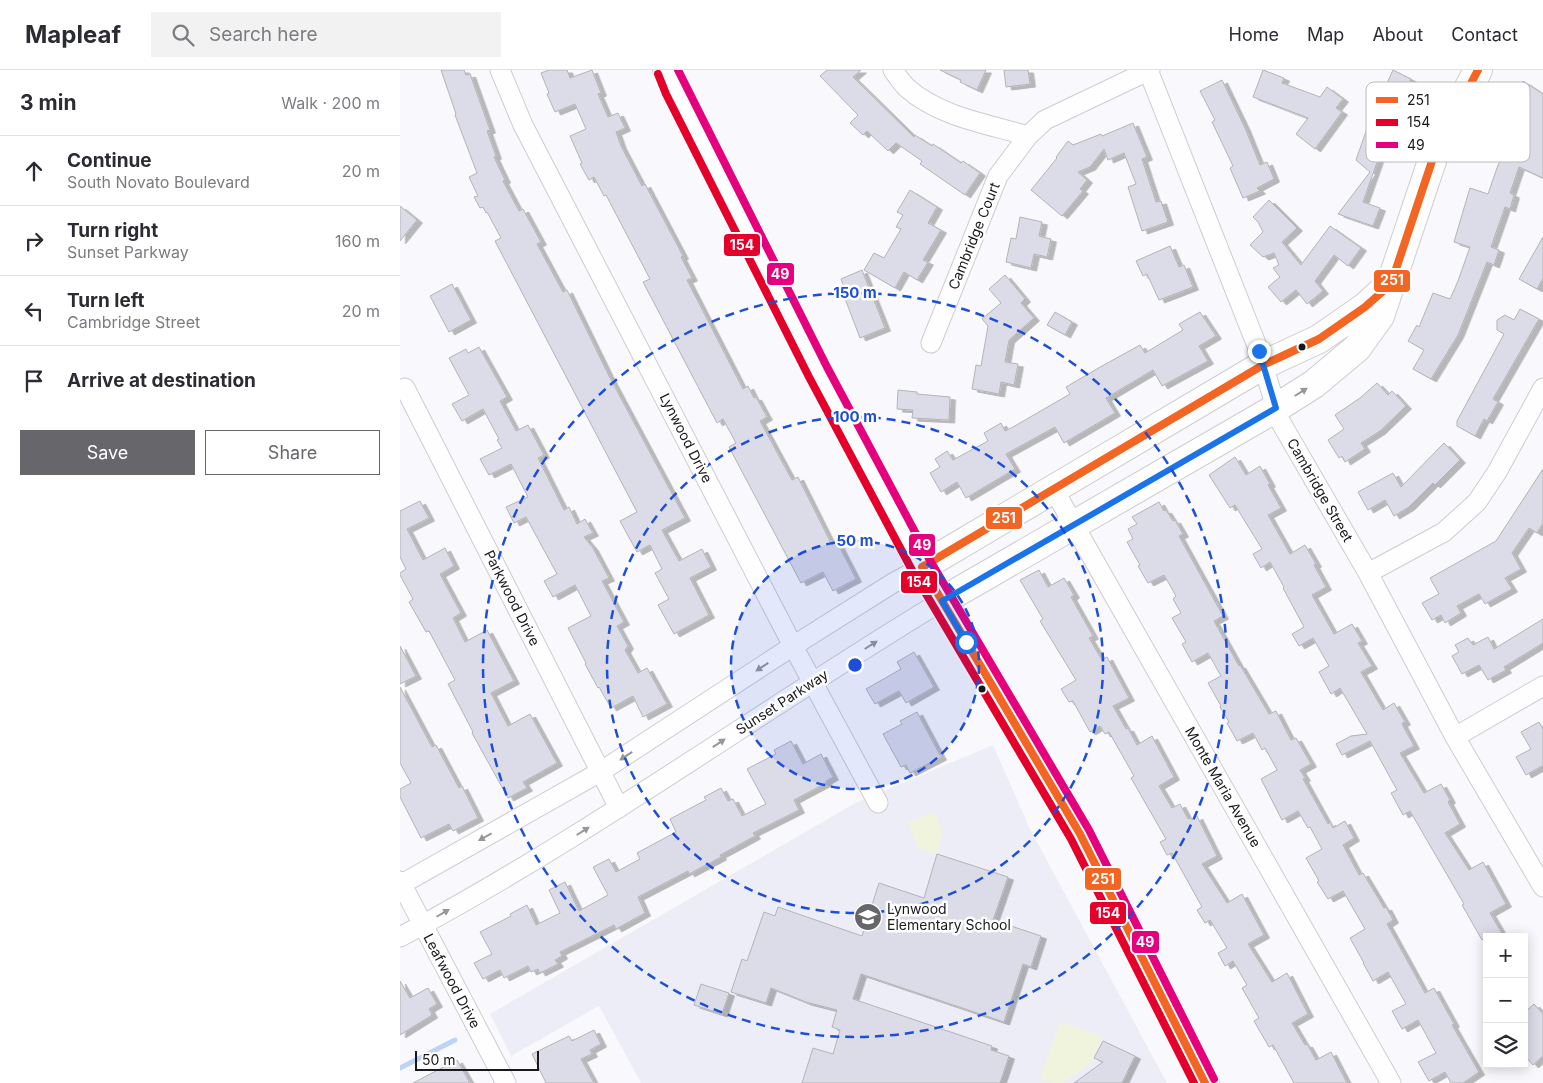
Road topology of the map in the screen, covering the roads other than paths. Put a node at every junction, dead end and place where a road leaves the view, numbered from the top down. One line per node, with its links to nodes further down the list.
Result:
1 (500, 70): 20 (street, Lynwood Drive)
2 (667, 70): 17 (main road)
3 (893, 70): 7 (street)
4 (1149, 70): 7 (street, Cambridge Court); 11 (street, Cambridge Street)
5 (1478, 70): 6 (main road, Sunset Parkway)
6 (1472, 82)
7 (1028, 136): 10 (street, Cambridge Court)
8 (1432, 162): 9 (main road, Sunset Parkway)
9 (1391, 284): 11 (main road); 14 (main road, Sunset Parkway, one-way to 9)
10 (931, 343)
11 (1263, 365): 14 (street, Cambridge Street); 15 (main road)
12 (405, 388): 24 (street, Parkwood Drive)
13 (1543, 388): 18 (street)
14 (1276, 408): 16 (main road, Sunset Parkway); 18 (street, Cambridge Street)
15 (1054, 490): 16 (street, Monte Maria Avenue); 17 (main road)
16 (1074, 524): 19 (main road, Sunset Parkway); 33 (street, Monte Maria Avenue)
17 (922, 567): 19 (main road); 20 (street)
18 (1368, 573): 23 (street, Cambridge Street)
19 (942, 601): 21 (street, Sunset Parkway, one-way to 19); 32 (main road)
20 (793, 646): 21 (street, Lynwood Drive); 24 (street, one-way to 24)
21 (814, 682): 25 (street, Lynwood Drive); 26 (street, Sunset Parkway, one-way to 21)
22 (1543, 686): 23 (street)
23 (1456, 737): 28 (street, Cambridge Street)
24 (600, 772): 26 (street, Parkwood Drive); 27 (street, one-way to 27)
25 (878, 803)
26 (619, 808): 29 (street, Sunset Parkway, one-way to 26)
27 (401, 883): 29 (street, Leafwood Drive)
28 (1543, 887)
29 (423, 925): 30 (street, Sunset Parkway); 31 (street, Leafwood Drive)
30 (400, 937)
31 (506, 1083)
32 (1204, 1083)
33 (1392, 1083)

